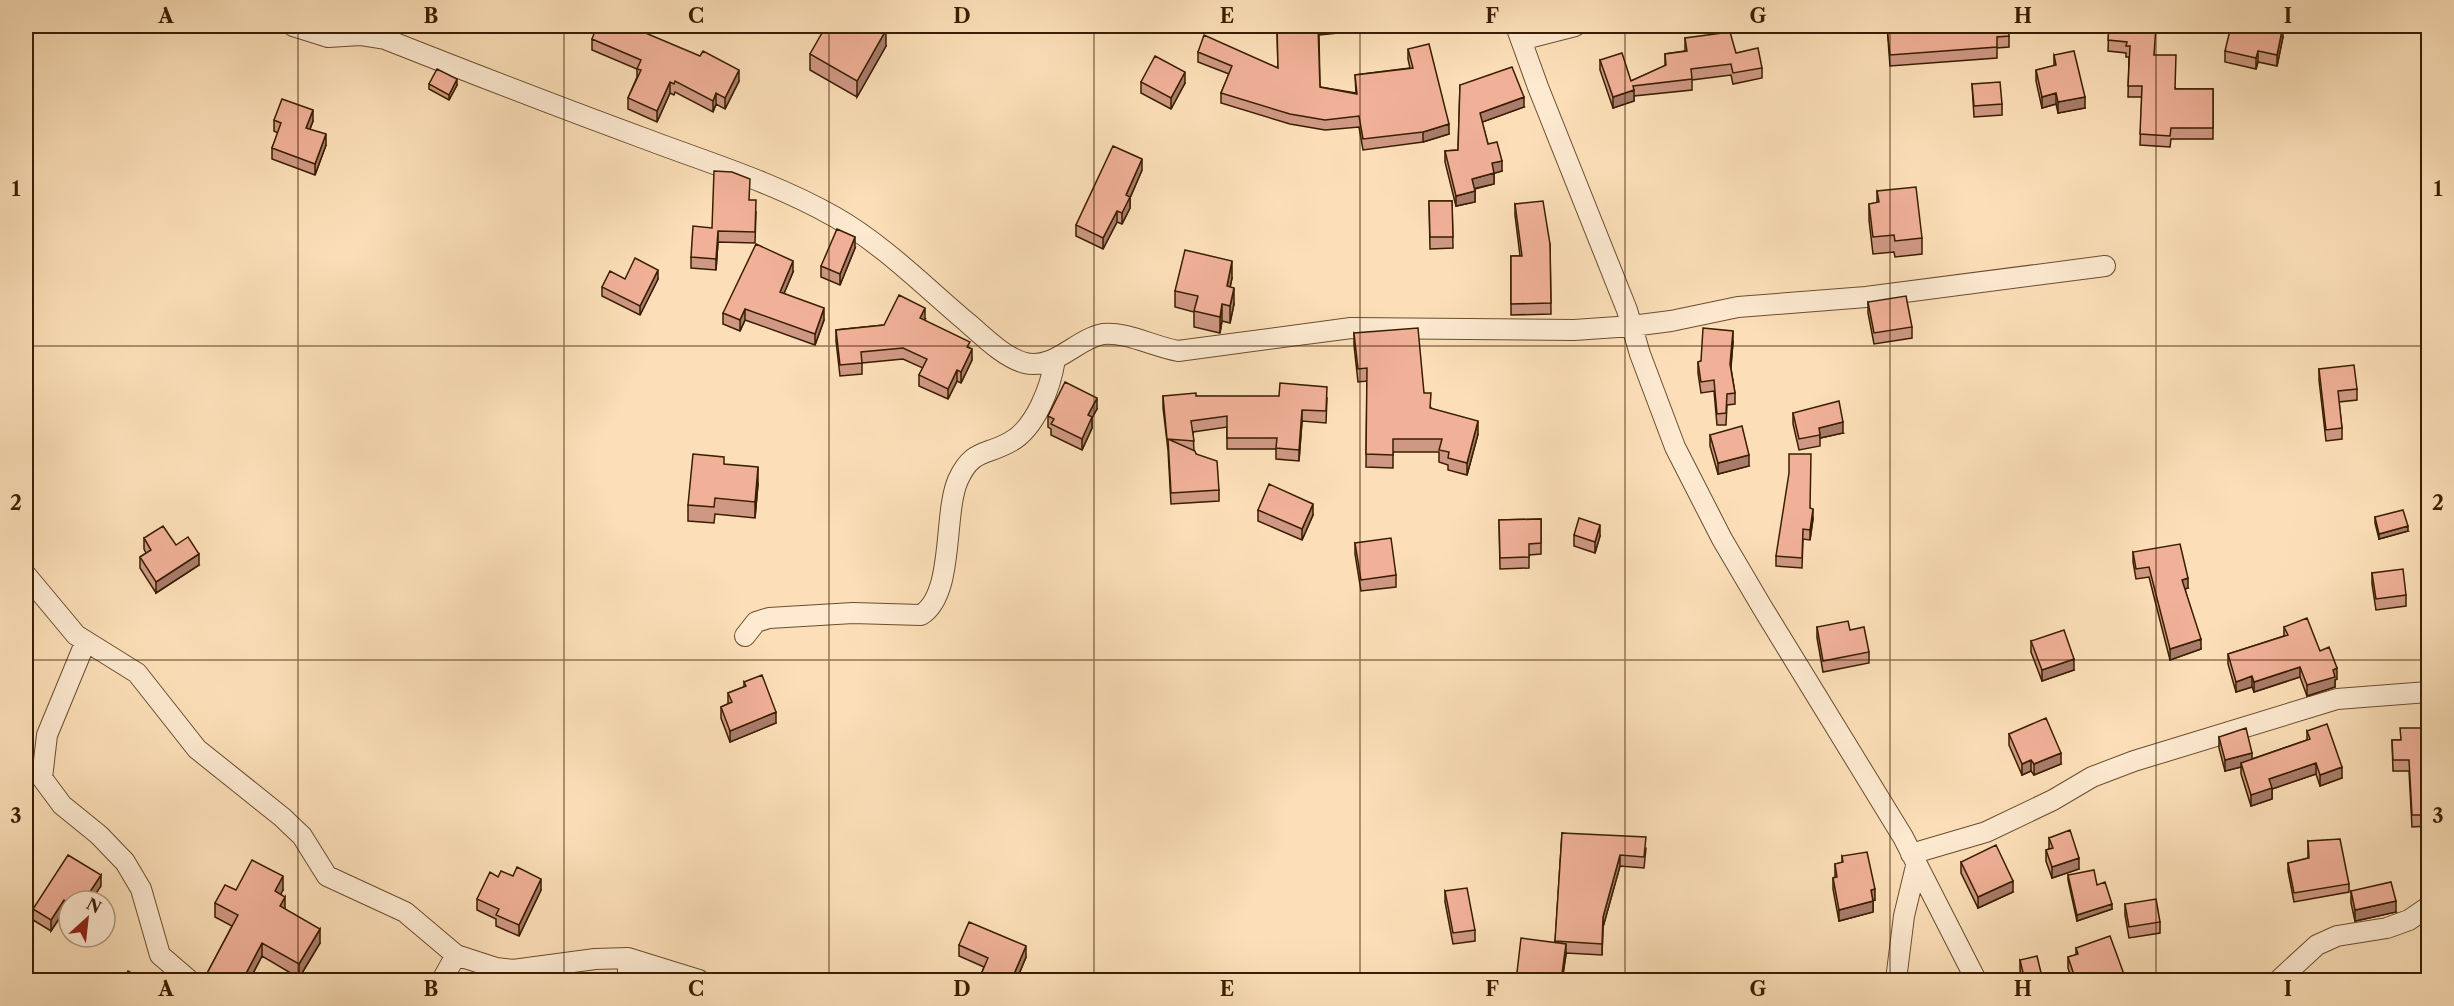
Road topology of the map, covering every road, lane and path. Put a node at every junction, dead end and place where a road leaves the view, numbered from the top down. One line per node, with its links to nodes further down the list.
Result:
1 (293, 26): 6 (street)
2 (1575, 26): 3 (street)
3 (1519, 33): 5 (street)
4 (2105, 266): 5 (street)
5 (1632, 326): 6 (street); 12 (street)
6 (1055, 359): 8 (street)
7 (26, 575): 9 (street)
8 (745, 636)
9 (85, 643): 11 (street); 14 (street)
10 (2428, 692): 12 (street)
11 (34, 766): 16 (street)
12 (1913, 860): 20 (street); 21 (street)
13 (2428, 907): 22 (street)
14 (456, 955): 15 (street); 17 (street)
15 (628, 958): 18 (street); 19 (street)
16 (189, 981)
17 (442, 981)
18 (628, 981)
19 (699, 981)
20 (1896, 981)
21 (1976, 981)
22 (2279, 981)

